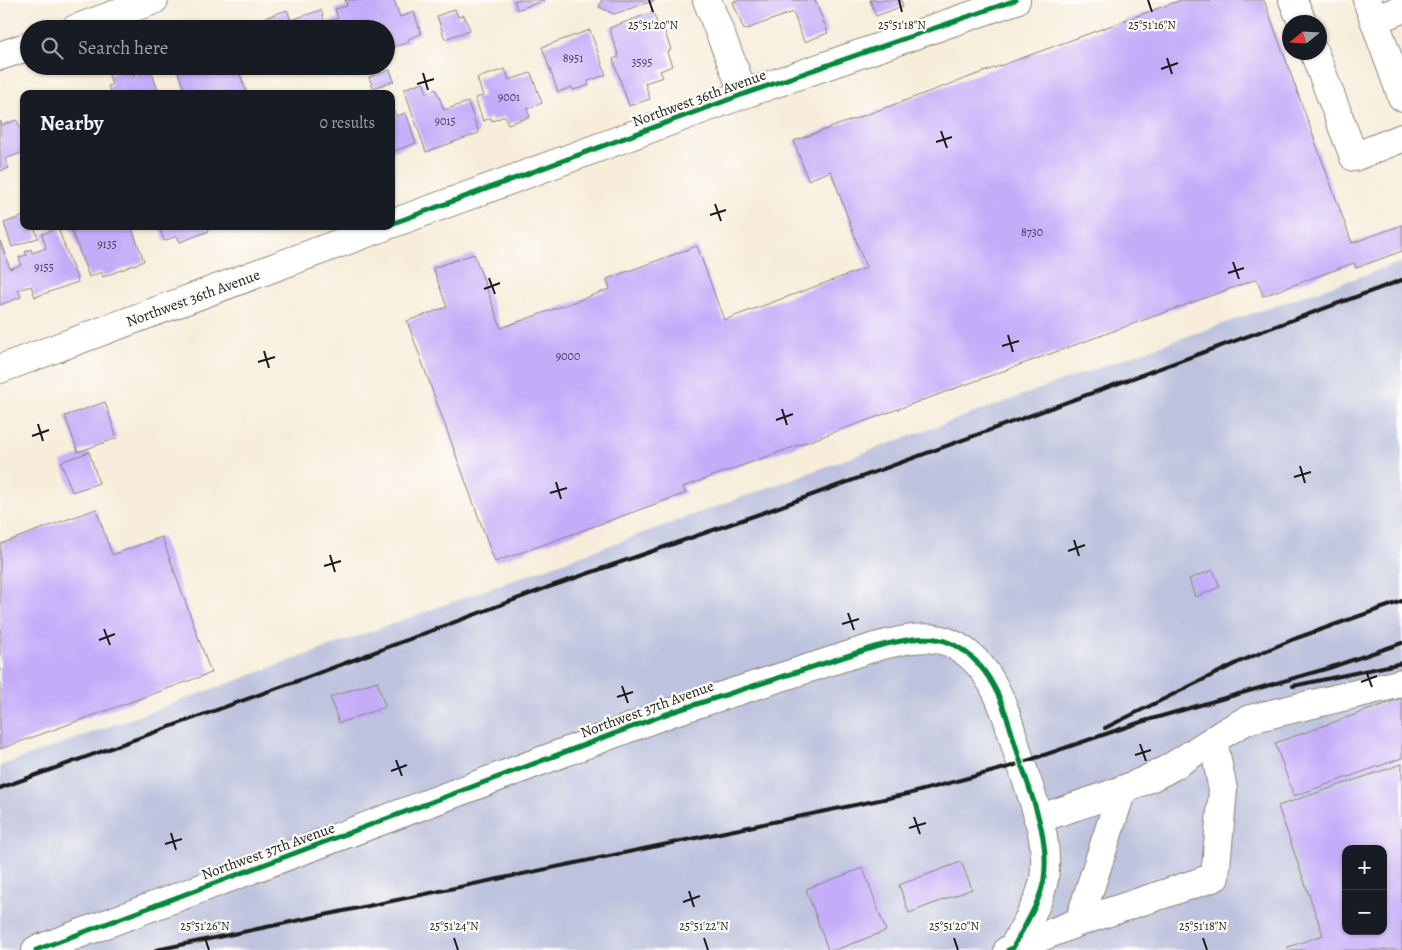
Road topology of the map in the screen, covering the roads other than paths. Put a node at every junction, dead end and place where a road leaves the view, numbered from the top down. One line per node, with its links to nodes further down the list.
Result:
1 (154, 0): 8 (street)
2 (707, 0): 12 (street)
3 (1016, 0): 12 (street, Northwest 36th Avenue)
4 (1293, 0): 7 (street)
5 (1402, 9): 6 (street)
6 (1371, 10): 13 (street)
7 (1299, 15)
8 (100, 20)
9 (20, 49): 10 (street)
10 (0, 56)
11 (1317, 60): 14 (street)
12 (744, 94): 15 (street, Northwest 36th Avenue)
13 (1402, 97)
14 (1402, 138)
15 (395, 223)
16 (375, 230): 17 (street, Northwest 36th Avenue)
17 (0, 369)
18 (1402, 683): 19 (street)
19 (1213, 740): 20 (street); 22 (street)
20 (1122, 790): 21 (street); 22 (street)
21 (1038, 819): 23 (street, Northwest 37th Avenue); 24 (street, Northwest 37th Avenue)
22 (1079, 922): 23 (street)
23 (1011, 949)
24 (36, 950)

